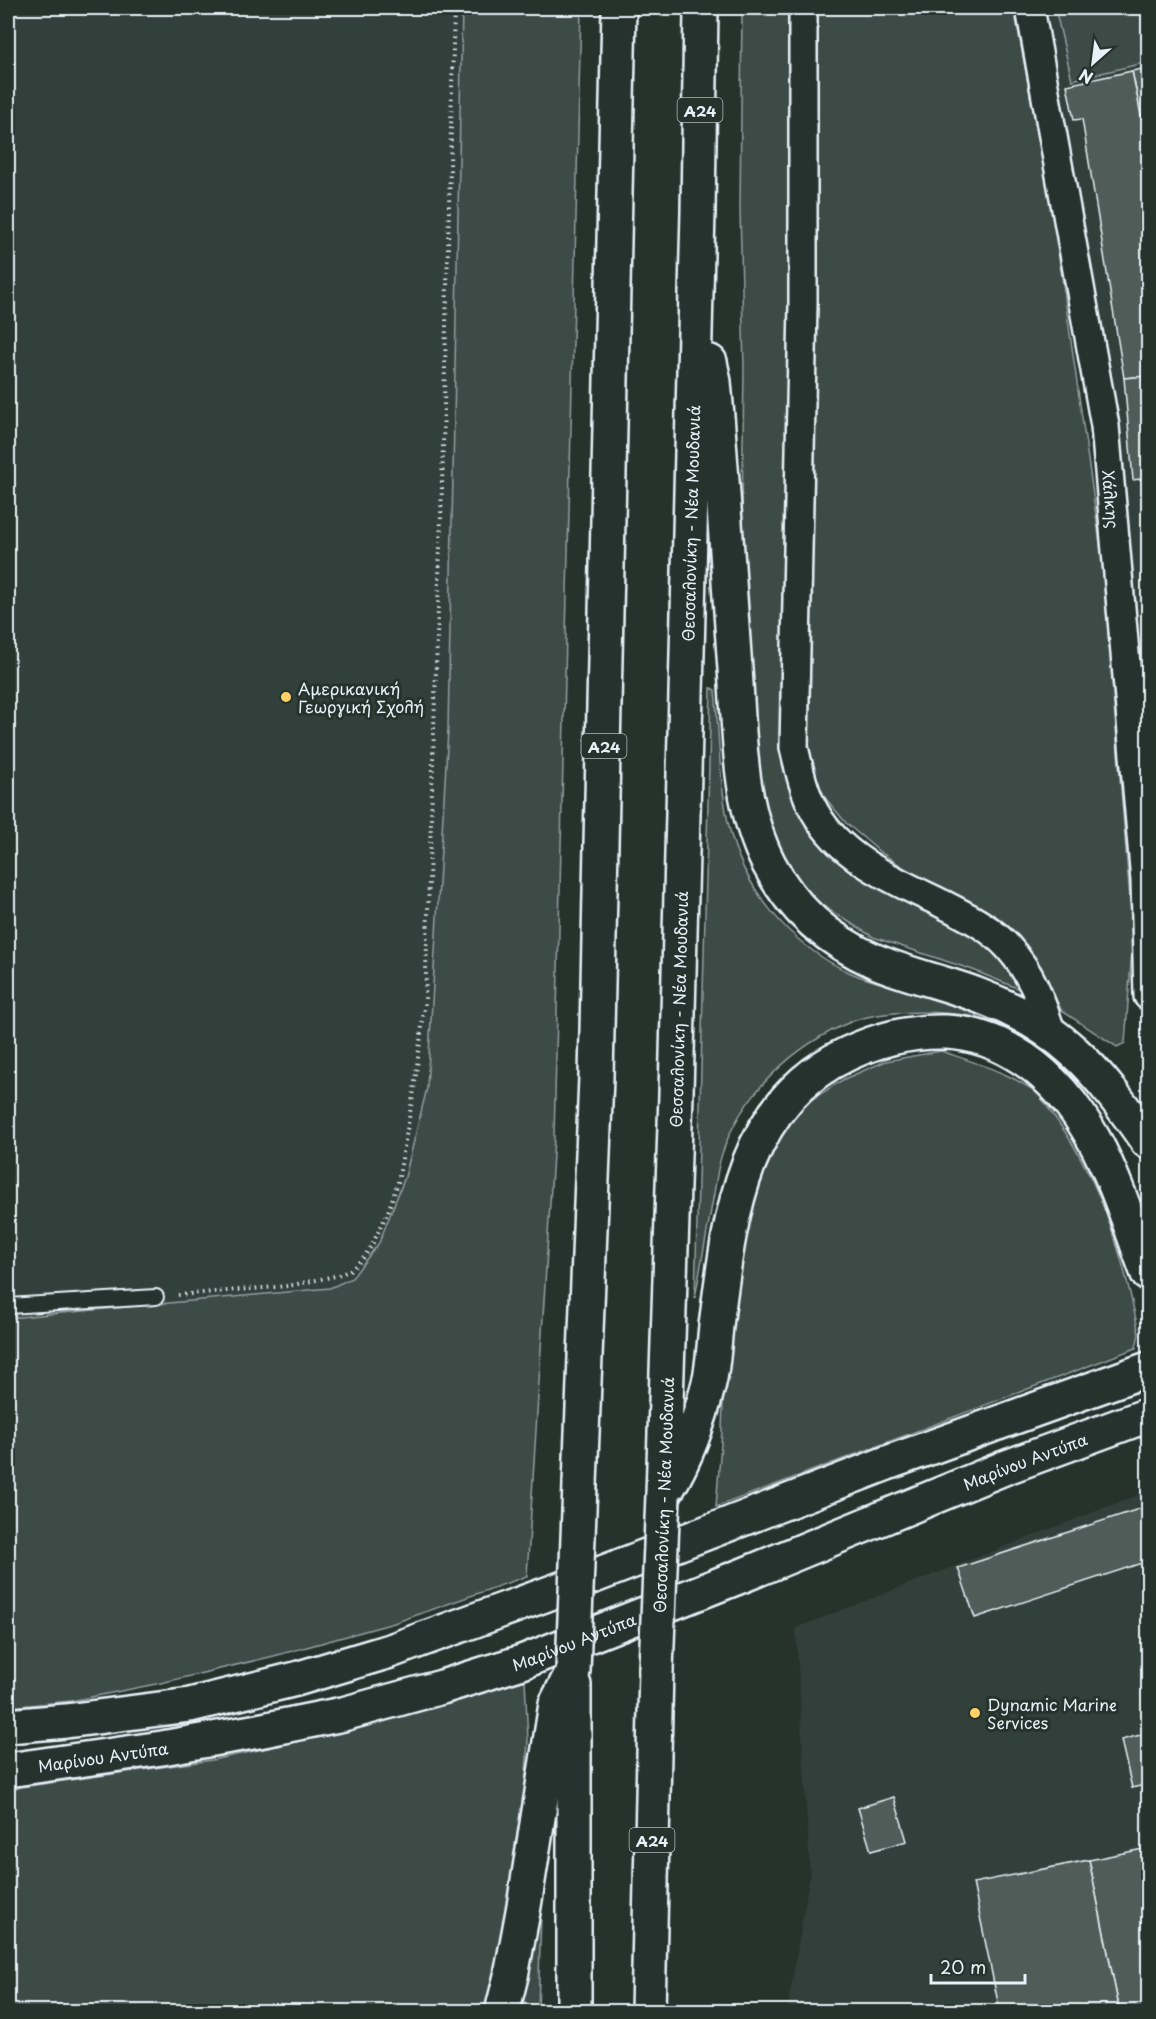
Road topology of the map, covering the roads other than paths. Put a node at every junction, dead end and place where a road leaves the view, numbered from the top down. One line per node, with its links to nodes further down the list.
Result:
1 (619, 8): 15 (main road, Α24, bridge)
2 (701, 8): 5 (main road, Θεσσαλονίκη - Νέα Μουδανιά / Α24)
3 (803, 8): 7 (street)
4 (1030, 8): 6 (street, Χάλκης)
5 (698, 212): 7 (main road); 14 (main road, Θεσσαλονίκη - Νέα Μουδανιά / Α24)
6 (1149, 996)
7 (1051, 1031): 8 (main road)
8 (1148, 1138)
9 (1149, 1274): 14 (main road)
10 (156, 1297): 11 (lane)
11 (8, 1306)
12 (1149, 1369): 16 (main road)
13 (1149, 1415): 17 (main road, Μαρίνου Αντύπα)
14 (663, 1495): 20 (main road, Θεσσαλονίκη - Νέα Μουδανιά / Α24, bridge)
15 (573, 1671): 18 (main road); 19 (main road, Α24)
16 (8, 1726)
17 (8, 1770)
18 (502, 2012)
19 (574, 2012)
20 (648, 2012)

